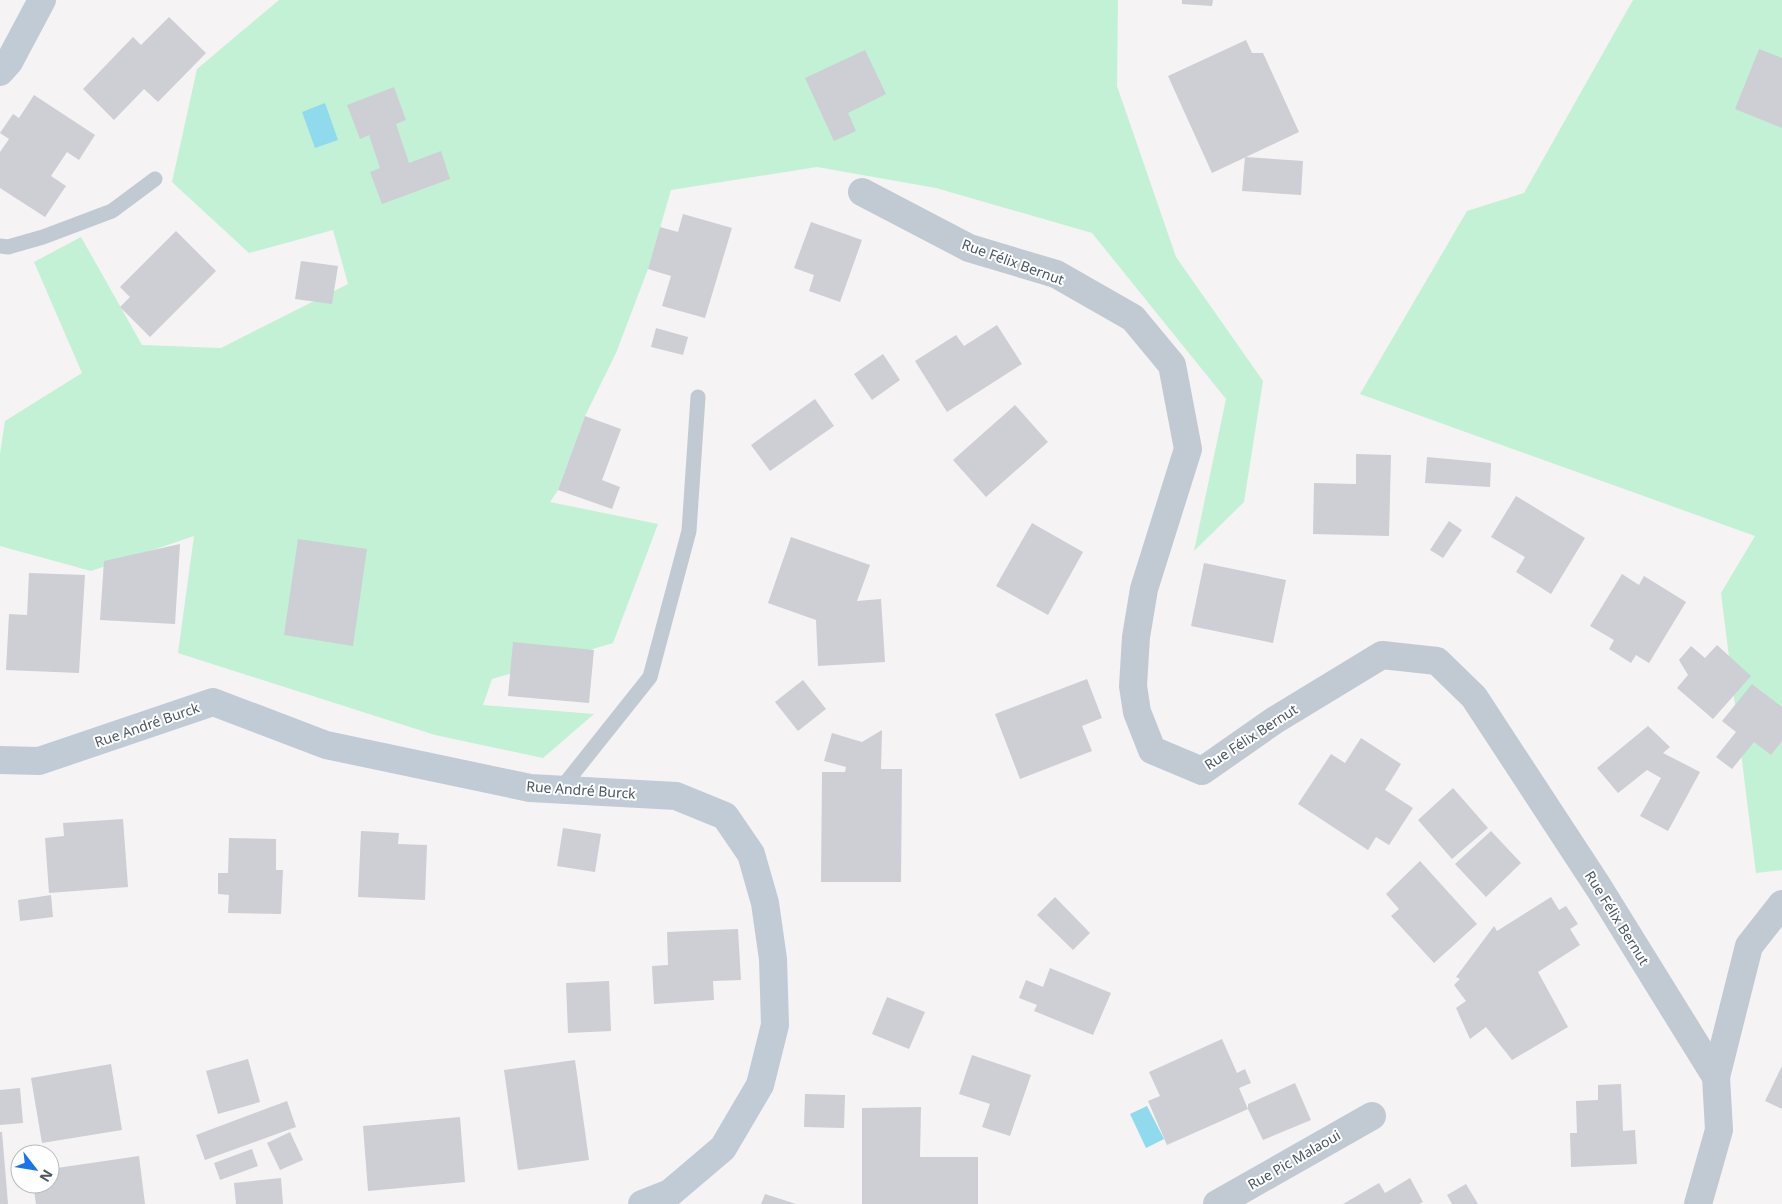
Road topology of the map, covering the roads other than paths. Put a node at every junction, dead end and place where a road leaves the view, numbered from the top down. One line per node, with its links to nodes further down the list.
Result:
1 (42, 0): 2 (street)
2 (0, 72)
3 (155, 179): 5 (lane)
4 (862, 192): 10 (street, Rue Félix Bernut)
5 (0, 246)
6 (698, 397): 8 (lane)
7 (0, 760): 8 (street, Rue André Burck)
8 (560, 790): 12 (street, Rue André Burck)
9 (1782, 904): 10 (street)
10 (1716, 1077): 14 (street, Rue Félix Bernut)
11 (1372, 1116): 13 (street, Rue Pic Malaoui)
12 (642, 1204)
13 (1217, 1204)
14 (1698, 1204)

